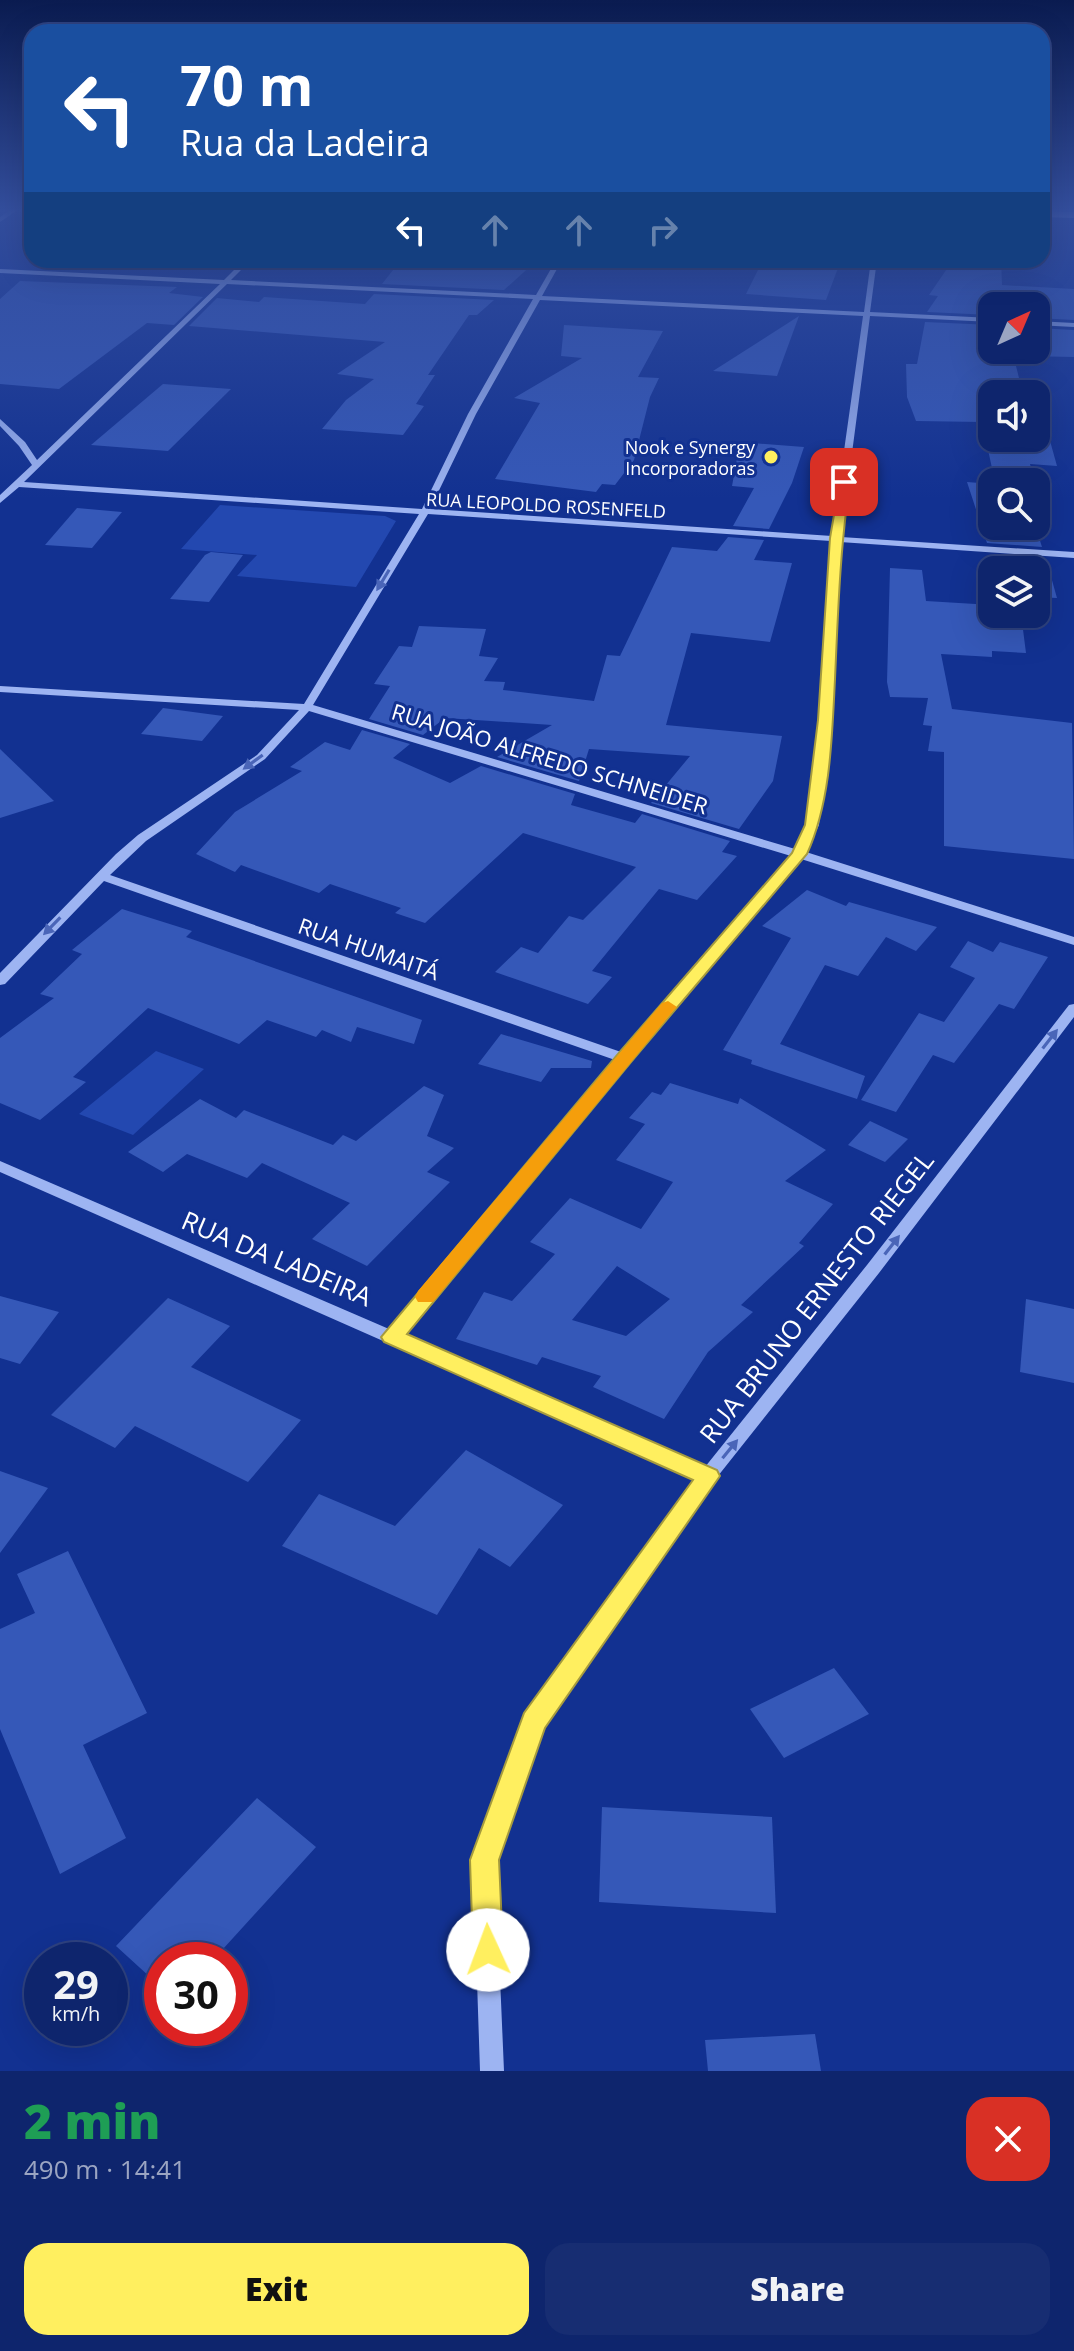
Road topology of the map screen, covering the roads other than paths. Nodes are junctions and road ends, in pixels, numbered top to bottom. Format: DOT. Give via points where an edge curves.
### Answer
graph roads {
  1 [pos="200,306"];
  2 [pos="532,306"];
  3 [pos="695,306"];
  4 [pos="869,306"];
  5 [pos="868,314"];
  6 [pos="978,319"];
  7 [pos="1050,324"];
  8 [pos="1074,325"];
  9 [pos="0,421"];
  10 [pos="36,465"];
  11 [pos="17,484"];
  12 [pos="0,500"];
  13 [pos="424,513"];
  14 [pos="836,538"];
  15 [pos="1074,555"];
  16 [pos="0,689"];
  17 [pos="307,707"];
  18 [pos="799,854"];
  19 [pos="101,876"];
  20 [pos="1074,941"];
  21 [pos="0,981"];
  22 [pos="1074,1008"];
  23 [pos="624,1058"];
  24 [pos="0,1166"];
  25 [pos="392,1337"];
  26 [pos="708,1476"];
  27 [pos="492,2071"];
  1 -- 10 [label="street"];
  2 -- 13 [label="street"];
  3 -- 5 [label="street"];
  4 -- 5 [label="street"];
  5 -- 6 [label="street"];
  5 -- 14 [label="street"];
  7 -- 8 [label="street"];
  9 -- 10 [label="street"];
  10 -- 11 [label="street"];
  11 -- 12 [label="street"];
  11 -- 13 [label="street, RUA LEOPOLDO ROSENFELD"];
  13 -- 14 [label="street, RUA LEOPOLDO ROSENFELD"];
  13 -- 17 [label="street, one-way"];
  14 -- 15 [label="street, RUA LEOPOLDO ROSENFELD"];
  14 -- 18 [label="street" via="813,825"];
  16 -- 17 [label="street, RUA JOÃO ALFREDO SCHNEIDER"];
  17 -- 18 [label="street, RUA JOÃO ALFREDO SCHNEIDER"];
  17 -- 19 [label="street, one-way" via="261,757 142,838"];
  18 -- 20 [label="street, RUA JOÃO ALFREDO SCHNEIDER"];
  18 -- 23 [label="street"];
  19 -- 21 [label="street, one-way"];
  19 -- 23 [label="street, RUA HUMAITÁ"];
  26 -- 22 [label="street, RUA BRUNO ERNESTO RIEGEL, one-way"];
  23 -- 25 [label="street"];
  24 -- 25 [label="street, RUA DA LADEIRA"];
  25 -- 26 [label="street, RUA DA LADEIRA"];
  26 -- 27 [label="street, RUA BRUNO ERNESTO RIEGEL" via="534,1722 524,1749 484,1860"];
}
